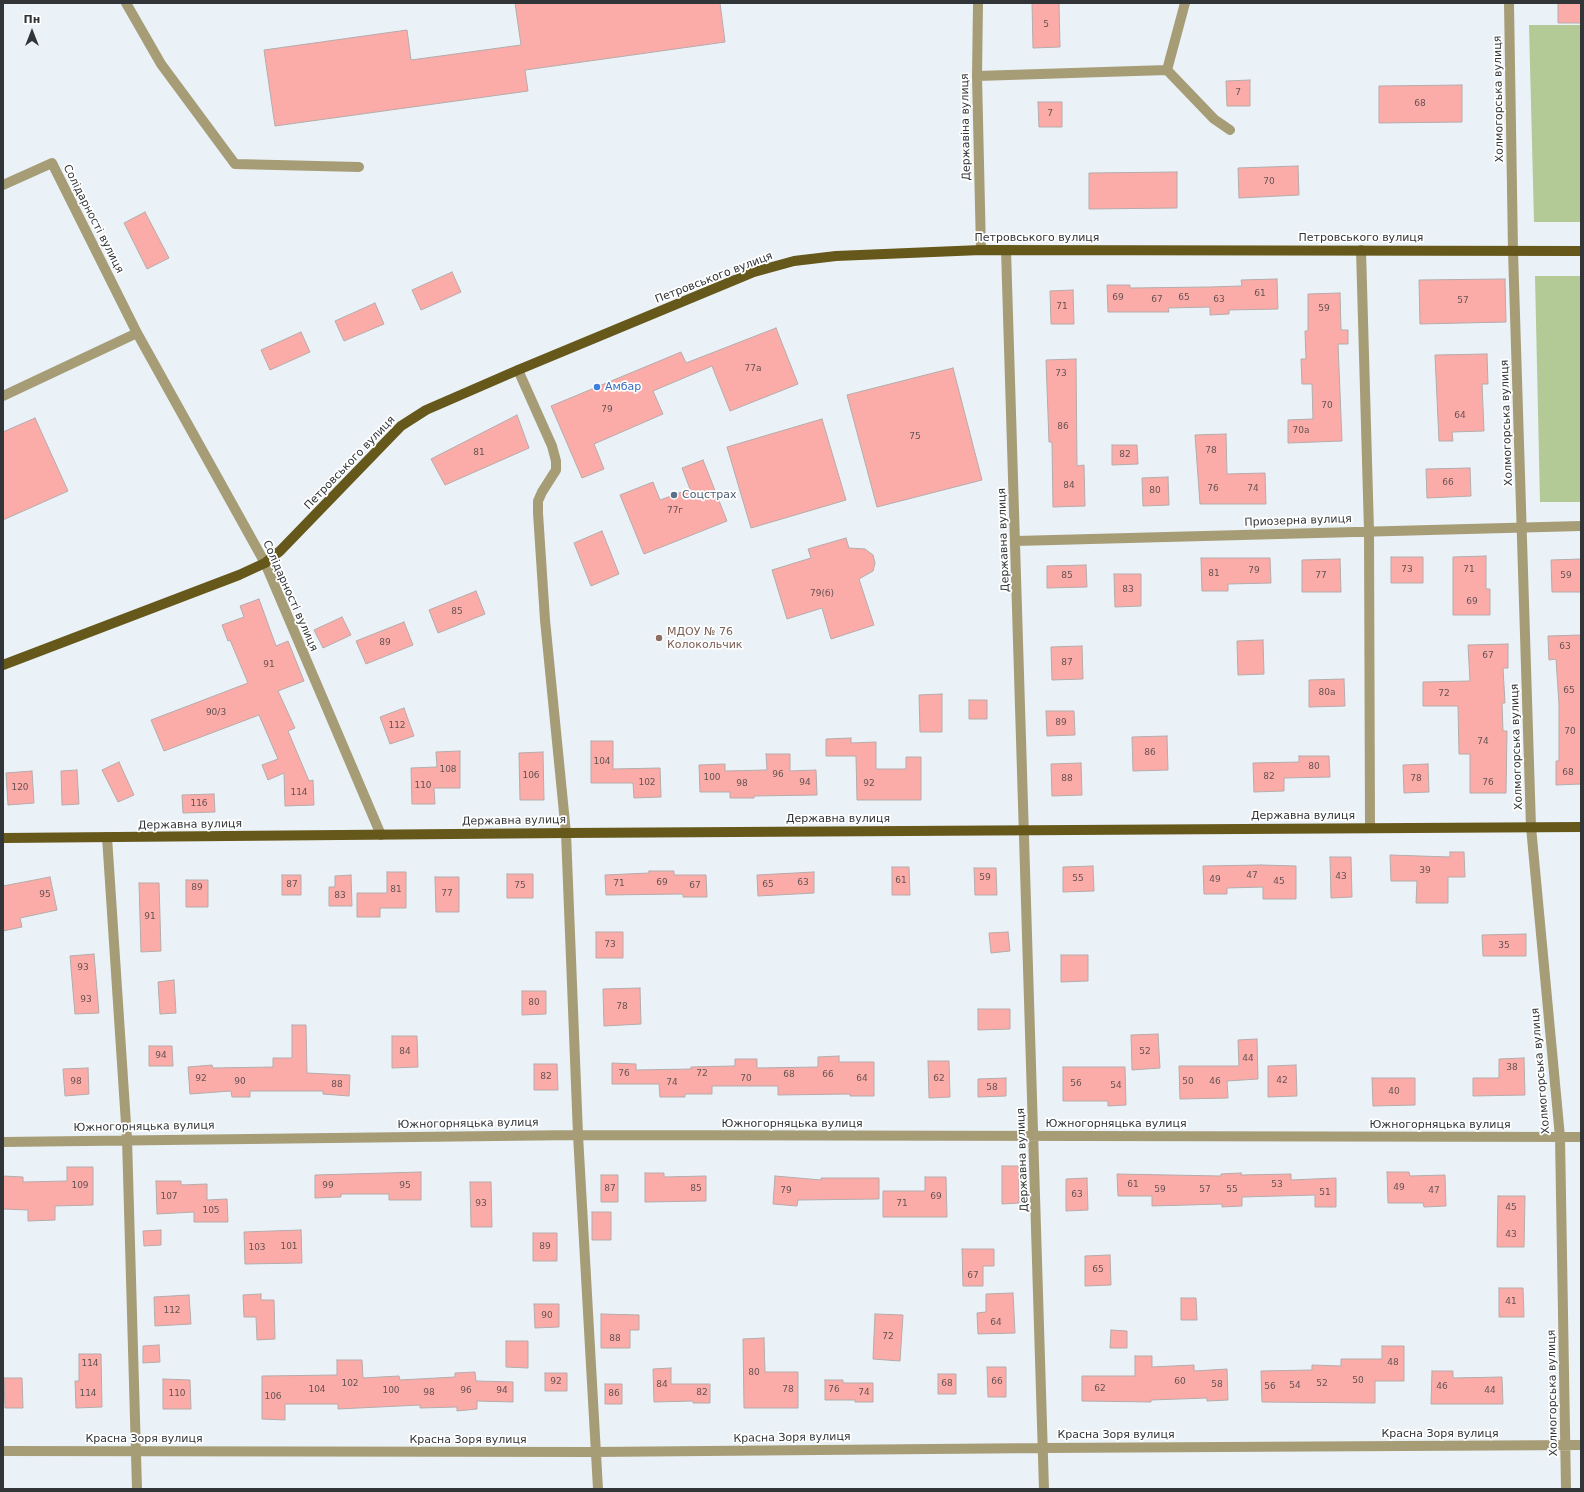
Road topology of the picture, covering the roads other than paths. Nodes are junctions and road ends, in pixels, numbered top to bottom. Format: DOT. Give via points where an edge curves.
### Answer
graph roads {
  1 [pos="126,3"];
  2 [pos="978,3"];
  3 [pos="1185,3"];
  4 [pos="1509,3"];
  5 [pos="1167,70"];
  6 [pos="977,76"];
  7 [pos="1230,130"];
  8 [pos="359,167"];
  9 [pos="3,185"];
  10 [pos="981,250"];
  11 [pos="1006,250"];
  12 [pos="1361,250"];
  13 [pos="1513,251"];
  14 [pos="1581,251"];
  15 [pos="137,333"];
  16 [pos="518,370"];
  17 [pos="3,396"];
  18 [pos="1581,526"];
  19 [pos="1522,527"];
  20 [pos="1369,531"];
  21 [pos="1016,541"];
  22 [pos="265,563"];
  23 [pos="3,665"];
  24 [pos="1531,827"];
  25 [pos="1581,827"];
  26 [pos="1370,828"];
  27 [pos="1025,829"];
  28 [pos="566,833"];
  29 [pos="381,835"];
  30 [pos="107,837"];
  31 [pos="3,838"];
  32 [pos="578,1135"];
  33 [pos="1035,1136"];
  34 [pos="1560,1137"];
  35 [pos="1581,1137"];
  36 [pos="127,1139"];
  37 [pos="3,1142"];
  38 [pos="1566,1446"];
  39 [pos="1581,1446"];
  40 [pos="1044,1448"];
  41 [pos="3,1451"];
  42 [pos="137,1451"];
  43 [pos="594,1452"];
  44 [pos="138,1489"];
  45 [pos="598,1489"];
  46 [pos="1044,1489"];
  47 [pos="1566,1489"];
  1 -- 8 [label="street" via="161,64 235,164"];
  2 -- 6 [label="street, Державіна вулиця"];
  3 -- 5 [label="street"];
  4 -- 13 [label="street, Холмогорська вулиця"];
  5 -- 6 [label="street"];
  5 -- 7 [label="street" via="1214,119"];
  6 -- 10 [label="street, Державіна вулиця"];
  9 -- 15 [label="street, Солідарності вулиця" via="52,163"];
  10 -- 11 [label="main road, Петровського вулиця"];
  10 -- 16 [label="main road, Петровського вулиця" via="836,256 794,261 754,272"];
  11 -- 12 [label="main road, Петровського вулиця"];
  11 -- 21 [label="street, Державна вулиця"];
  12 -- 13 [label="main road, Петровського вулиця"];
  12 -- 20 [label="street"];
  13 -- 14 [label="main road, Петровського вулиця"];
  13 -- 19 [label="street, Холмогорська вулиця"];
  15 -- 17 [label="street"];
  15 -- 22 [label="street, Солідарності вулиця"];
  16 -- 22 [label="main road, Петровського вулиця" via="440,403 401,426 280,551"];
  16 -- 28 [label="street" via="552,446 556,461 556,470 538,501 538,513 545,620"];
  18 -- 19 [label="street, Приозерна вулиця"];
  19 -- 20 [label="street, Приозерна вулиця"];
  19 -- 24 [label="street, Холмогорська вулиця"];
  20 -- 21 [label="street, Приозерна вулиця"];
  20 -- 26 [label="street"];
  21 -- 27 [label="street, Державна вулиця"];
  22 -- 23 [label="main road, Петровського вулиця"];
  22 -- 29 [label="street, Солідарності вулиця"];
  24 -- 25 [label="main road, Державна вулиця"];
  24 -- 26 [label="main road, Державна вулиця"];
  24 -- 34 [label="street, Холмогорська вулиця"];
  26 -- 27 [label="main road, Державна вулиця"];
  27 -- 28 [label="main road, Державна вулиця"];
  27 -- 33 [label="street, Державна вулиця"];
  28 -- 29 [label="main road, Державна вулиця"];
  28 -- 32 [label="street"];
  29 -- 30 [label="main road, Державна вулиця"];
  30 -- 31 [label="main road, Державна вулиця"];
  30 -- 36 [label="street"];
  32 -- 33 [label="street, Южногорняцька вулиця"];
  32 -- 36 [label="street, Южногорняцька вулиця"];
  32 -- 43 [label="street"];
  33 -- 34 [label="street, Южногорняцька вулиця"];
  33 -- 40 [label="street, Державна вулиця"];
  34 -- 35 [label="street, Южногорняцька вулиця"];
  34 -- 38 [label="street, Холмогорська вулиця"];
  36 -- 37 [label="street, Южногорняцька вулиця"];
  36 -- 42 [label="street"];
  38 -- 39 [label="street, Красна Зоря вулиця"];
  38 -- 40 [label="street, Красна Зоря вулиця"];
  38 -- 47 [label="street, Холмогорська вулиця"];
  40 -- 43 [label="street, Красна Зоря вулиця"];
  40 -- 46 [label="street, Державна вулиця"];
  41 -- 42 [label="street, Красна Зоря вулиця"];
  42 -- 43 [label="street, Красна Зоря вулиця"];
  42 -- 44 [label="street"];
  43 -- 45 [label="street"];
}
